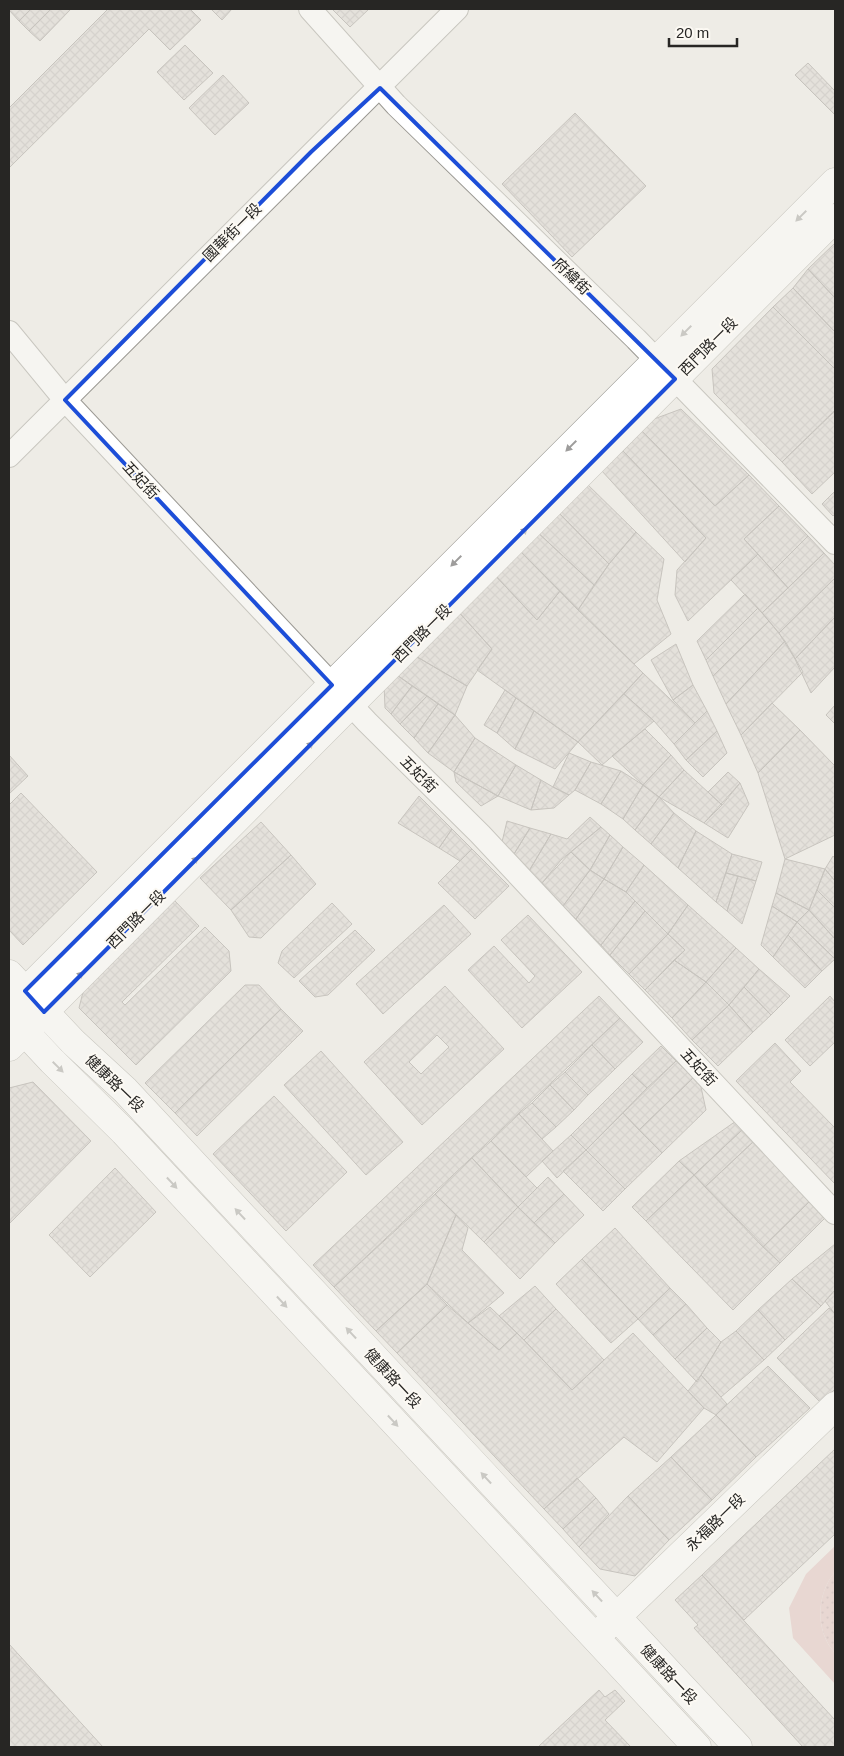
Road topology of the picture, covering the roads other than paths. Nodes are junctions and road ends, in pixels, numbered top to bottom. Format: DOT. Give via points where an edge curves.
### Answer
graph roads {
  1 [pos="310,9"];
  2 [pos="457,9"];
  3 [pos="380,88"];
  4 [pos="835,182"];
  5 [pos="835,218"];
  6 [pos="9,332"];
  7 [pos="666,369"];
  8 [pos="65,400"];
  9 [pos="9,456"];
  10 [pos="835,544"];
  11 [pos="332,685"];
  12 [pos="350,705"];
  13 [pos="14,991"];
  14 [pos="44,1012"];
  15 [pos="14,1031"];
  16 [pos="835,1213"];
  17 [pos="835,1406"];
  18 [pos="617,1617"];
  19 [pos="595,1638"];
  20 [pos="697,1747"];
  21 [pos="738,1747"];
  1 -- 3 [label="street, 府緯街"];
  2 -- 3 [label="street, 國華街一段"];
  3 -- 7 [label="street, 府緯街"];
  3 -- 8 [label="street, 國華街一段" via="311,152"];
  4 -- 7 [label="street, 西門路一段, one-way"];
  5 -- 7 [label="street, 西門路一段"];
  6 -- 8 [label="street, 五妃街"];
  7 -- 10 [label="street, 府緯街"];
  7 -- 11 [label="street, 西門路一段, one-way"];
  12 -- 7 [label="street, 西門路一段, one-way"];
  8 -- 9 [label="street, 國華街一段"];
  8 -- 11 [label="street, 五妃街"];
  11 -- 12 [label="street, 五妃街"];
  11 -- 13 [label="street, 西門路一段"];
  14 -- 12 [label="street, 西門路一段, one-way"];
  12 -- 16 [label="street, 五妃街" via="480,834"];
  13 -- 14 [label="street, 健康路一段"];
  14 -- 15 [label="street, 西門路一段"];
  18 -- 14 [label="street, 健康路一段, one-way" via="125,1090"];
  15 -- 19 [label="street, 健康路一段, one-way" via="124,1132"];
  17 -- 18 [label="street, 永福路一段"];
  18 -- 19 [label="street, 永福路一段"];
  18 -- 21 [label="street, 健康路一段"];
  19 -- 20 [label="street, 健康路一段"];
}
